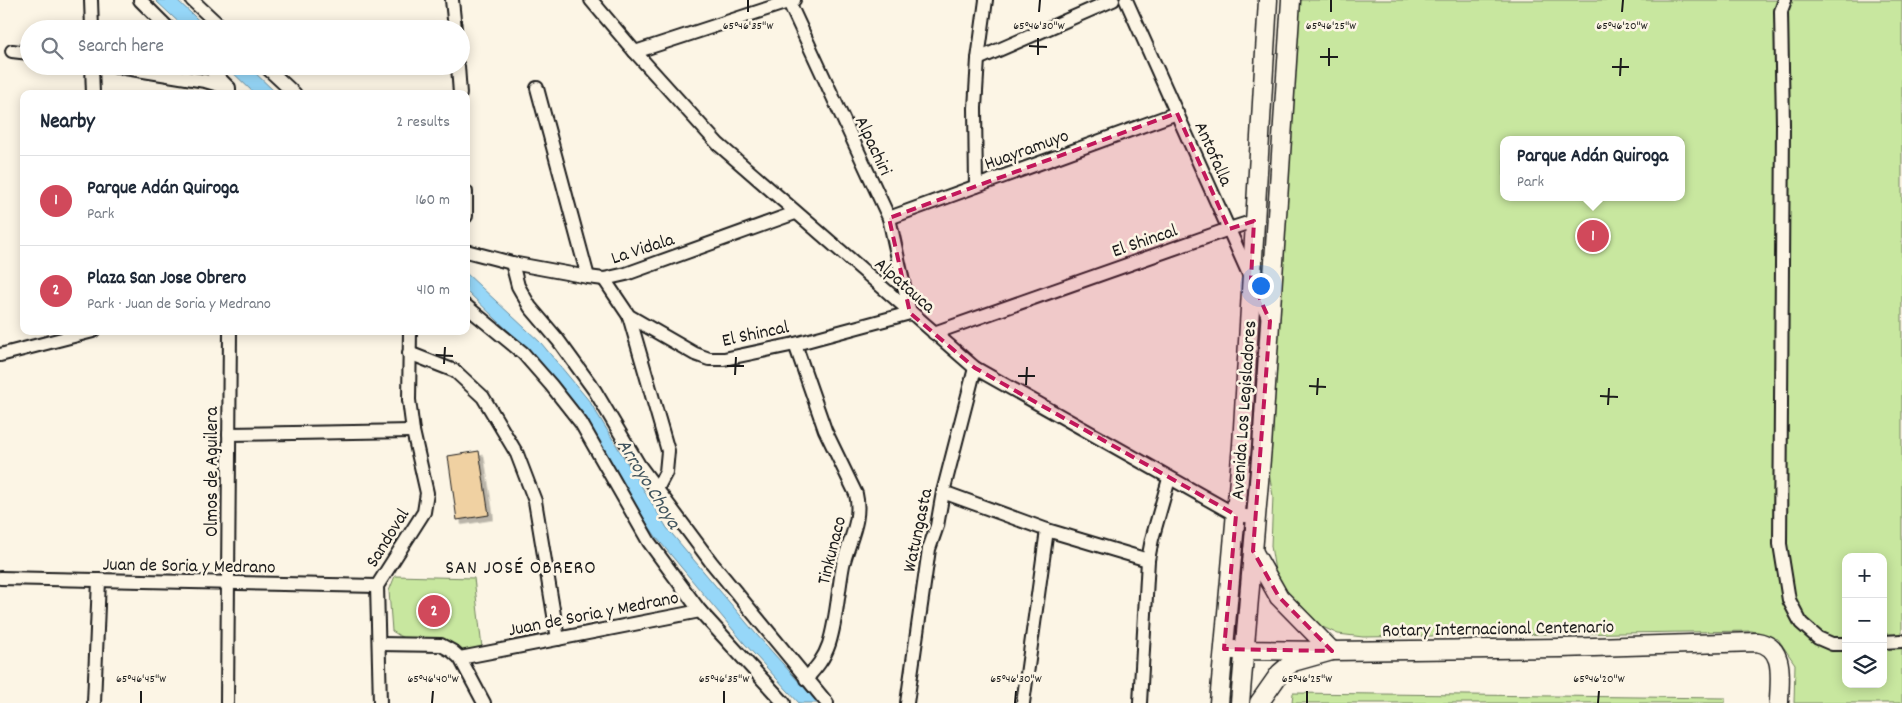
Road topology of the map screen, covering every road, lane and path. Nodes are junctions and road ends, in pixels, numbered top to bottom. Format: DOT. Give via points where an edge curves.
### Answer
graph roads {
  1 [pos="91,0"];
  2 [pos="140,0"];
  3 [pos="192,0"];
  4 [pos="452,0"];
  5 [pos="591,0"];
  6 [pos="986,0"];
  7 [pos="1113,0"];
  8 [pos="1126,0"];
  9 [pos="1268,0"];
  10 [pos="1291,0"];
  11 [pos="790,1"];
  12 [pos="1782,4"];
  13 [pos="92,20"];
  14 [pos="160,20"];
  15 [pos="213,20"];
  16 [pos="454,20"];
  17 [pos="12,51"];
  18 [pos="20,52"];
  19 [pos="634,52"];
  20 [pos="978,59"];
  21 [pos="92,75"];
  22 [pos="168,75"];
  23 [pos="215,75"];
  24 [pos="275,75"];
  25 [pos="459,75"];
  26 [pos="537,88"];
  27 [pos="93,90"];
  28 [pos="226,90"];
  29 [pos="229,90"];
  30 [pos="291,90"];
  31 [pos="460,90"];
  32 [pos="1177,113"];
  33 [pos="976,186"];
  34 [pos="795,213"];
  35 [pos="888,218"];
  36 [pos="1254,222"];
  37 [pos="1229,229"];
  38 [pos="470,252"];
  39 [pos="512,263"];
  40 [pos="588,277"];
  41 [pos="604,279"];
  42 [pos="1251,279"];
  43 [pos="470,309"];
  44 [pos="910,312"];
  45 [pos="629,316"];
  46 [pos="1270,320"];
  47 [pos="934,332"];
  48 [pos="78,335"];
  49 [pos="230,335"];
  50 [pos="410,335"];
  51 [pos="794,344"];
  52 [pos="409,353"];
  53 [pos="0,355"];
  54 [pos="975,368"];
  55 [pos="413,431"];
  56 [pos="229,434"];
  57 [pos="1169,479"];
  58 [pos="657,489"];
  59 [pos="943,492"];
  60 [pos="1236,515"];
  61 [pos="1255,517"];
  62 [pos="1047,530"];
  63 [pos="1253,551"];
  64 [pos="1148,560"];
  65 [pos="0,578"];
  66 [pos="99,580"];
  67 [pos="229,583"];
  68 [pos="378,586"];
  69 [pos="700,610"];
  70 [pos="558,639"];
  71 [pos="1902,641"];
  72 [pos="1887,642"];
  73 [pos="379,644"];
  74 [pos="1842,644"];
  75 [pos="1224,650"];
  76 [pos="1244,650"];
  77 [pos="1332,651"];
  78 [pos="460,658"];
  79 [pos="806,679"];
  80 [pos="94,703"];
  81 [pos="228,703"];
  82 [pos="380,703"];
  83 [pos="484,703"];
  84 [pos="784,703"];
  85 [pos="827,703"];
  86 [pos="908,703"];
  87 [pos="1023,703"];
  88 [pos="1140,703"];
  89 [pos="1220,703"];
  90 [pos="1240,703"];
  91 [pos="1259,703"];
  92 [pos="1779,703"];
  1 -- 13 [label="street"];
  2 -- 14 [label="street"];
  3 -- 15 [label="street"];
  4 -- 16 [label="street"];
  5 -- 19 [label="street, Alpatauca"];
  6 -- 20 [label="street"];
  7 -- 20 [label="street"];
  8 -- 32 [label="street, Antofalla"];
  9 -- 36 [label="main road, Avenida Los Legisladores"];
  10 -- 46 [label="main road, Avenida Los Legisladores"];
  11 -- 19 [label="street"];
  11 -- 35 [label="street, Alpachiri"];
  12 -- 74 [label="street" via="1780,544 1789,600 1801,623 1818,638"];
  17 -- 18 [label="street"];
  19 -- 34 [label="street, Alpatauca" via="718,144"];
  20 -- 33 [label="street"];
  21 -- 27 [label="street"];
  22 -- 28 [label="street" via="204,81"];
  23 -- 29 [label="street"];
  24 -- 30 [label="street"];
  25 -- 31 [label="street"];
  26 -- 40 [label="street"];
  32 -- 33 [label="street, Huayramuyo"];
  32 -- 37 [label="street, Antofalla"];
  33 -- 35 [label="street, Huayramuyo"];
  34 -- 41 [label="street, La Vidala"];
  34 -- 44 [label="street, Alpatauca"];
  35 -- 44 [label="street, Alpachiri"];
  36 -- 37 [label="street, El Shincal"];
  36 -- 42 [label="main road, Avenida Los Legisladores"];
  37 -- 42 [label="street, Antofalla"];
  37 -- 47 [label="street, El Shincal"];
  38 -- 39 [label="street, La Vidala"];
  39 -- 40 [label="street, La Vidala"];
  39 -- 58 [label="street" via="518,286 530,307 558,340"];
  40 -- 41 [label="street, La Vidala"];
  41 -- 45 [label="street, El Shincal"];
  42 -- 46 [label="street, Antofalla"];
  42 -- 60 [label="main road, Avenida Los Legisladores"];
  43 -- 69 [label="street" via="523,353 581,423 649,542"];
  44 -- 47 [label="street, Alpatauca"];
  44 -- 51 [label="street, El Shincal"];
  45 -- 51 [label="street, El Shincal" via="709,359 724,360"];
  45 -- 58 [label="street" via="668,451 666,472"];
  46 -- 61 [label="main road, Avenida Los Legisladores"];
  47 -- 54 [label="street, Alpatauca"];
  48 -- 53 [label="street"];
  49 -- 56 [label="street, Olmos de Aguilera"];
  50 -- 52 [label="street, Sandoval"];
  51 -- 79 [label="street, Tinkunaco" via="825,430 859,506 829,644 820,663"];
  52 -- 55 [label="street, Sandoval"];
  52 -- 70 [label="street" via="455,371 483,397 517,454 535,501"];
  54 -- 57 [label="street, Alpatauca"];
  54 -- 59 [label="street, Watungasta"];
  55 -- 56 [label="street"];
  55 -- 68 [label="street, Sandoval" via="427,493 424,512"];
  56 -- 67 [label="street, Olmos de Aguilera"];
  57 -- 60 [label="street, Alpatauca"];
  57 -- 64 [label="street"];
  58 -- 79 [label="street" via="710,562"];
  59 -- 62 [label="street"];
  59 -- 86 [label="street, Watungasta" via="929,549"];
  60 -- 61 [label="street, Alpatauca"];
  60 -- 75 [label="main road, Avenida Los Legisladores"];
  61 -- 63 [label="main road, Avenida Los Legisladores"];
  62 -- 64 [label="street"];
  62 -- 87 [label="street"];
  63 -- 76 [label="main road, Avenida Los Legisladores"];
  63 -- 77 [label="main road" via="1279,598"];
  64 -- 88 [label="street"];
  65 -- 66 [label="street, Juan de Soria y Medrano"];
  66 -- 67 [label="street, Juan de Soria y Medrano"];
  66 -- 80 [label="street"];
  67 -- 68 [label="street, Juan de Soria y Medrano"];
  67 -- 81 [label="street, Olmos de Aguilera"];
  68 -- 73 [label="street, Sandoval"];
  69 -- 70 [label="street, Juan de Soria y Medrano"];
  69 -- 84 [label="street"];
  70 -- 78 [label="street, Juan de Soria y Medrano"];
  71 -- 72 [label="street"];
  73 -- 78 [label="street" via="441,645"];
  73 -- 82 [label="street, Sandoval"];
  75 -- 76 [label="main road, Rotary Internacional Centenario"];
  75 -- 89 [label="main road, Avenida Los Legisladores"];
  76 -- 77 [label="main road, Rotary Internacional Centenario"];
  76 -- 90 [label="main road, Avenida Los Legisladores"];
  77 -- 91 [label="main road" via="1293,662 1280,673"];
  77 -- 92 [label="main road, Rotary Internacional Centenario" via="1757,642 1771,648 1780,661"];
  78 -- 83 [label="street"];
  79 -- 85 [label="street"];
}
